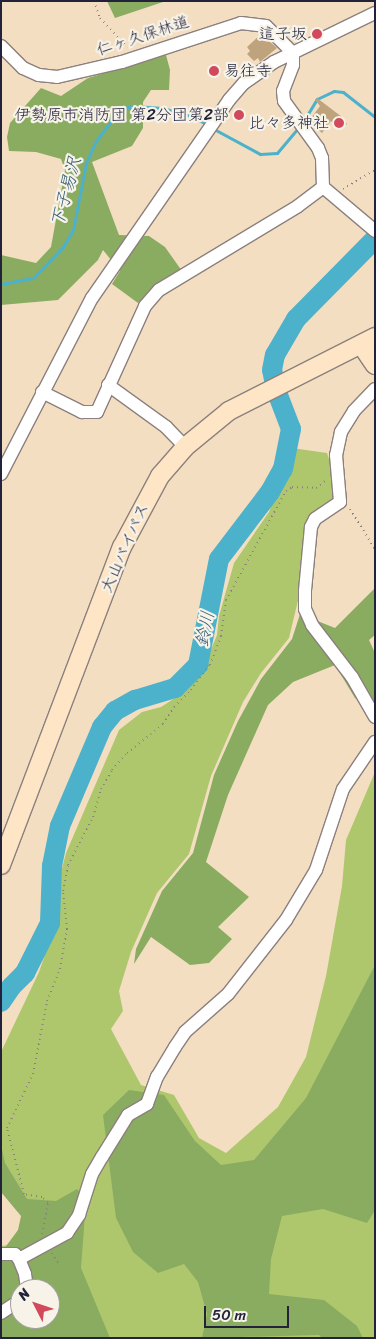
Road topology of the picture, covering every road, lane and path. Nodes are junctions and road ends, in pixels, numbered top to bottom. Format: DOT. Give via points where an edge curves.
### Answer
graph roads {
  1 [pos="94,1"];
  2 [pos="375,12"];
  3 [pos="1,46"];
  4 [pos="294,53"];
  5 [pos="134,58"];
  6 [pos="375,170"];
  7 [pos="328,191"];
  8 [pos="371,227"];
  9 [pos="368,341"];
  10 [pos="375,365"];
  11 [pos="108,385"];
  12 [pos="375,389"];
  13 [pos="42,392"];
  14 [pos="185,447"];
  15 [pos="1,474"];
  16 [pos="306,488"];
  17 [pos="375,576"];
  18 [pos="375,589"];
  19 [pos="375,717"];
  20 [pos="375,742"];
  21 [pos="1,864"];
  22 [pos="47,1245"];
  23 [pos="1,1254"];
  24 [pos="19,1259"];
  25 [pos="60,1266"];
  26 [pos="26,1279"];
  1 -- 5 [label="path" via="100,18"];
  2 -- 4 [label="street"];
  3 -- 5 [label="street, 仁ヶ久保林道" via="23,68 38,75 57,77"];
  4 -- 5 [label="street, 仁ヶ久保林道" via="266,26 241,23"];
  4 -- 7 [label="street" via="283,91 284,101 322,158"];
  4 -- 13 [label="street" via="244,83 216,117 92,298"];
  6 -- 7 [label="path"];
  7 -- 8 [label="street"];
  7 -- 11 [label="street" via="159,290 145,306"];
  9 -- 10 [label="main road"];
  9 -- 14 [label="main road, 大山バイパス" via="229,411"];
  11 -- 13 [label="street" via="97,412 82,412"];
  11 -- 14 [label="street" via="166,427"];
  12 -- 19 [label="street" via="354,411 341,432 336,455 340,502 315,519 311,527 305,591 305,609 312,625 352,677"];
  13 -- 15 [label="street"];
  14 -- 21 [label="main road, 大山バイパス" via="160,476 126,538"];
  16 -- 22 [label="path" via="292,487 286,491 226,600 221,636 210,665 163,724 127,753 108,776 93,817 68,865 63,885 67,929 61,964 48,1001 33,1074 7,1128 24,1194 42,1197 48,1202 42,1235"];
  17 -- 18 [label="path"];
  20 -- 22 [label="street" via="342,789 316,870 292,912 228,994 185,1032 157,1078 147,1104 128,1115 92,1174 79,1216 67,1233"];
  22 -- 24 [label="street"];
  22 -- 25 [label="path"];
  23 -- 24 [label="street" via="15,1254"];
  24 -- 26 [label="street"];
}
